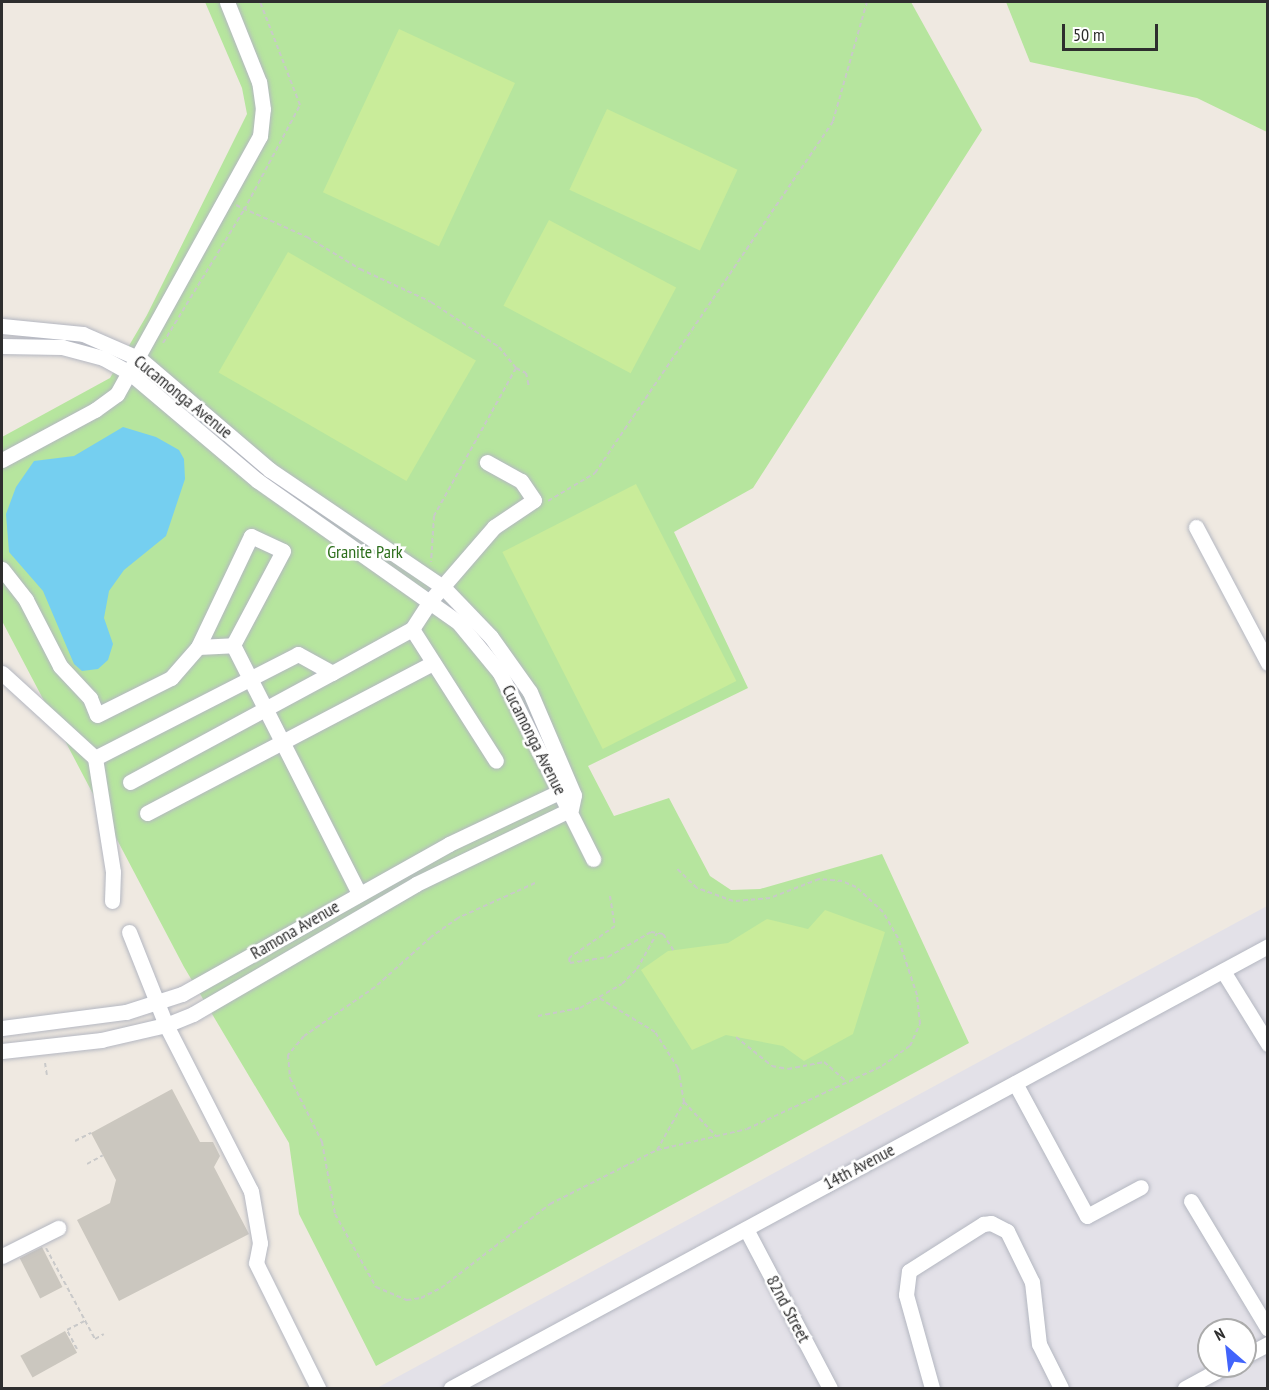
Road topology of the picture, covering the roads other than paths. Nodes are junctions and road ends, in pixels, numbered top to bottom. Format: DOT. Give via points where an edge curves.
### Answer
graph roads {
  1 [pos="227,2"];
  2 [pos="2,327"];
  3 [pos="2,346"];
  4 [pos="140,359"];
  5 [pos="130,373"];
  6 [pos="2,460"];
  7 [pos="487,462"];
  8 [pos="1196,527"];
  9 [pos="2,569"];
  10 [pos="443,587"];
  11 [pos="430,601"];
  12 [pos="412,629"];
  13 [pos="233,645"];
  14 [pos="198,647"];
  15 [pos="433,663"];
  16 [pos="1268,663"];
  17 [pos="2,673"];
  18 [pos="332,673"];
  19 [pos="250,678"];
  20 [pos="267,711"];
  21 [pos="283,743"];
  22 [pos="95,758"];
  23 [pos="496,761"];
  24 [pos="130,782"];
  25 [pos="557,793"];
  26 [pos="573,802"];
  27 [pos="147,813"];
  28 [pos="593,859"];
  29 [pos="359,893"];
  30 [pos="112,901"];
  31 [pos="129,932"];
  32 [pos="1268,946"];
  33 [pos="1222,971"];
  34 [pos="157,1002"];
  35 [pos="166,1026"];
  36 [pos="2,1028"];
  37 [pos="1265,1035"];
  38 [pos="2,1051"];
  39 [pos="1015,1083"];
  40 [pos="1141,1187"];
  41 [pos="1191,1201"];
  42 [pos="58,1228"];
  43 [pos="746,1229"];
  44 [pos="2,1256"];
  45 [pos="1268,1329"];
  46 [pos="1207,1378"];
  47 [pos="1194,1386"];
  48 [pos="318,1389"];
  49 [pos="451,1389"];
  50 [pos="830,1389"];
  51 [pos="932,1389"];
  52 [pos="1061,1389"];
  1 -- 4 [label="street" via="259,82 263,109 260,136 153,327"];
  2 -- 4 [label="street, Cucamonga Avenue" via="83,334"];
  3 -- 5 [label="street, Cucamonga Avenue" via="62,347 103,358"];
  4 -- 5 [label="street"];
  4 -- 10 [label="street, Cucamonga Avenue" via="270,470"];
  5 -- 6 [label="street" via="117,394 95,410"];
  5 -- 11 [label="street, Cucamonga Avenue" via="258,481"];
  7 -- 10 [label="street" via="521,481 534,500 494,526"];
  8 -- 16 [label="street"];
  9 -- 14 [label="street" via="26,600 60,666 90,698 97,715 171,678"];
  10 -- 11 [label="street"];
  10 -- 26 [label="street, Cucamonga Avenue" via="491,637 530,692"];
  11 -- 12 [label="street"];
  11 -- 25 [label="street, Cucamonga Avenue" via="458,622 500,673"];
  12 -- 15 [label="street"];
  12 -- 18 [label="street"];
  13 -- 14 [label="street"];
  13 -- 14 [label="street" via="283,551 251,536"];
  13 -- 19 [label="street"];
  15 -- 21 [label="street"];
  15 -- 23 [label="street"];
  17 -- 22 [label="street"];
  18 -- 19 [label="street" via="298,654"];
  18 -- 20 [label="street"];
  19 -- 20 [label="street"];
  19 -- 22 [label="street"];
  20 -- 21 [label="street"];
  20 -- 24 [label="street"];
  21 -- 27 [label="street"];
  21 -- 29 [label="street"];
  22 -- 30 [label="street" via="112,872"];
  25 -- 26 [label="street, Cucamonga Avenue"];
  25 -- 29 [label="street, Ramona Avenue" via="449,844"];
  26 -- 28 [label="street"];
  26 -- 35 [label="street, Ramona Avenue" via="416,884 221,1001"];
  29 -- 34 [label="street, Ramona Avenue" via="210,981"];
  31 -- 34 [label="street"];
  32 -- 33 [label="street, 14th Avenue"];
  33 -- 37 [label="street"];
  33 -- 39 [label="street, 14th Avenue"];
  34 -- 35 [label="street"];
  34 -- 36 [label="street, Ramona Avenue" via="97,1017"];
  35 -- 38 [label="street, Ramona Avenue" via="101,1040"];
  35 -- 48 [label="street" via="251,1191 260,1243 256,1263"];
  39 -- 40 [label="street" via="1087,1216"];
  39 -- 43 [label="street, 14th Avenue"];
  41 -- 45 [label="street"];
  42 -- 44 [label="street"];
  43 -- 49 [label="street, 14th Avenue"];
  43 -- 50 [label="street, 82nd Street"];
  46 -- 47 [label="street"];
  51 -- 52 [label="street" via="906,1295 909,1271 973,1230 991,1223 1007,1231 1032,1282 1039,1344"];
}
